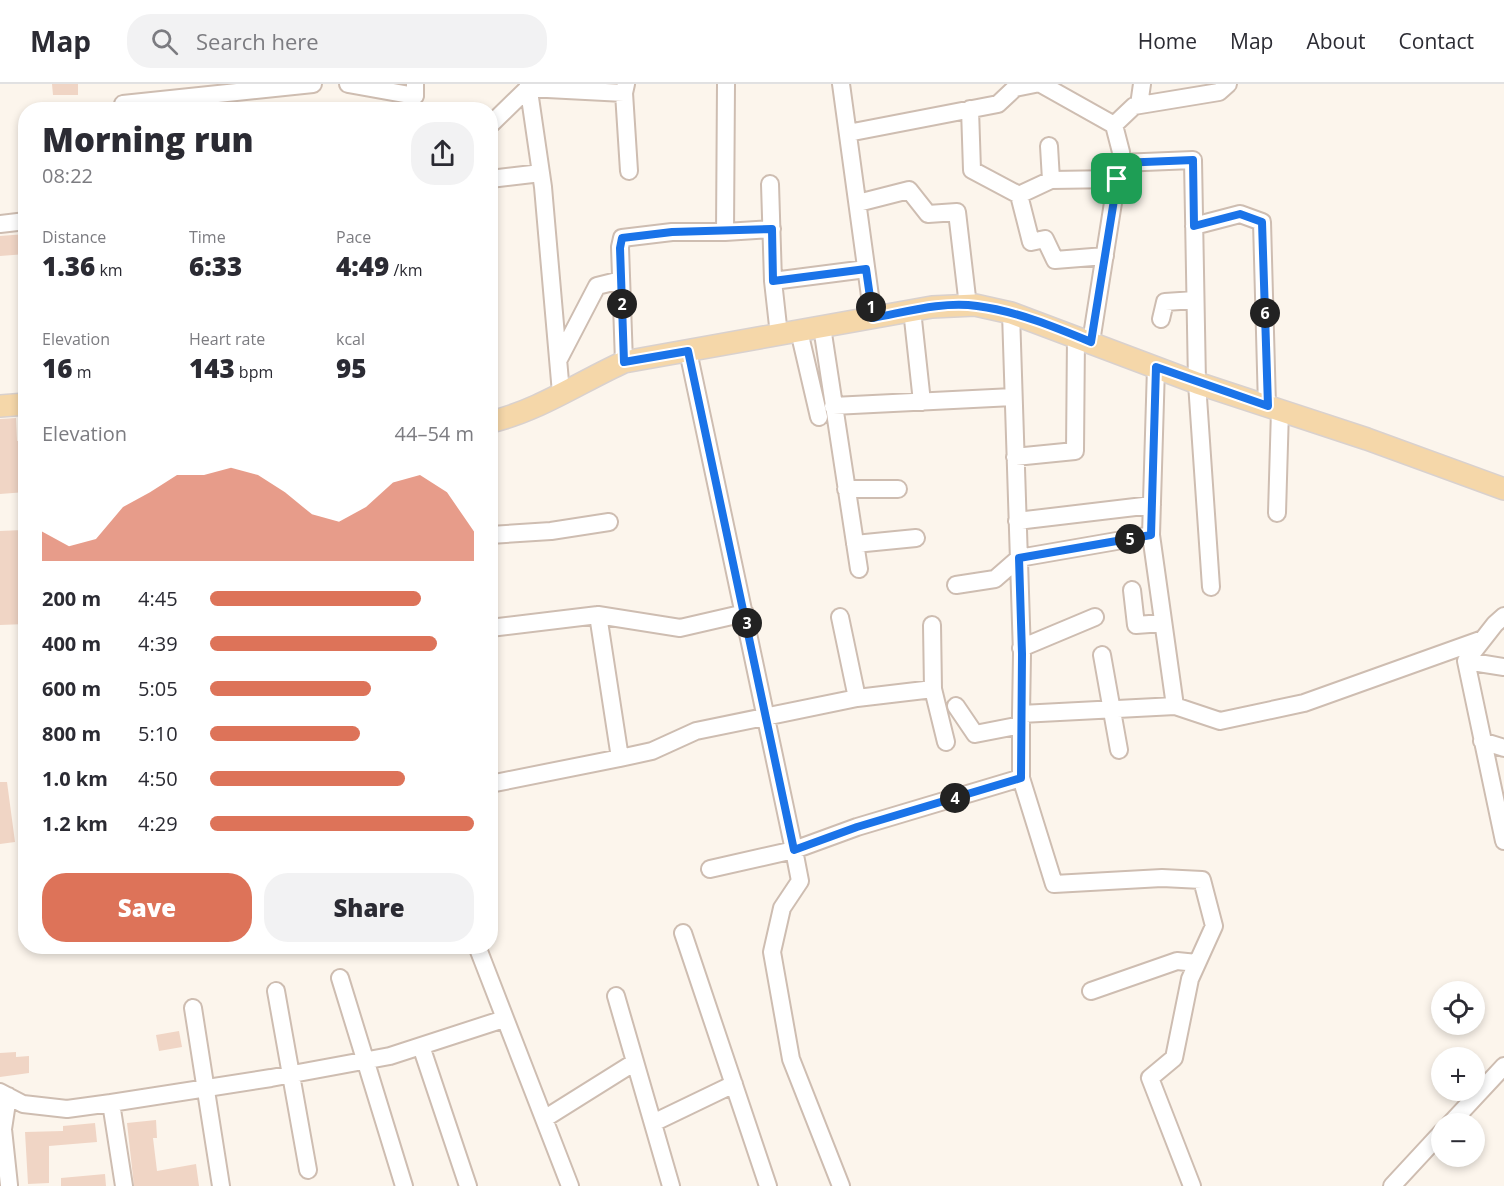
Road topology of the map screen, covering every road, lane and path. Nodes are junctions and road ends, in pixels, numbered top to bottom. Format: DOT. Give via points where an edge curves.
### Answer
graph roads {
  1 [pos="313,84"];
  2 [pos="348,84"];
  3 [pos="415,84"];
  4 [pos="726,84"];
  5 [pos="841,84"];
  6 [pos="1035,84"];
  7 [pos="1041,84"];
  8 [pos="1142,84"];
  9 [pos="1228,84"];
  10 [pos="528,86"];
  11 [pos="625,89"];
  12 [pos="1004,90"];
  13 [pos="142,102"];
  14 [pos="1139,105"];
  15 [pos="970,110"];
  16 [pos="498,116"];
  17 [pos="1114,125"];
  18 [pos="848,133"];
  19 [pos="1049,146"];
  20 [pos="629,171"];
  21 [pos="1118,171"];
  22 [pos="541,173"];
  23 [pos="498,178"];
  24 [pos="1051,180"];
  25 [pos="770,184"];
  26 [pos="1019,195"];
  27 [pos="858,203"];
  28 [pos="18,222"];
  29 [pos="0,224"];
  30 [pos="1194,226"];
  31 [pos="772,229"];
  32 [pos="725,232"];
  33 [pos="1105,256"];
  34 [pos="866,269"];
  35 [pos="621,280"];
  36 [pos="773,281"];
  37 [pos="1196,300"];
  38 [pos="968,306"];
  39 [pos="912,310"];
  40 [pos="1011,313"];
  41 [pos="873,318"];
  42 [pos="1161,319"];
  43 [pos="822,327"];
  44 [pos="789,333"];
  45 [pos="1084,339"];
  46 [pos="688,351"];
  47 [pos="558,360"];
  48 [pos="624,362"];
  49 [pos="1156,367"];
  50 [pos="1197,383"];
  51 [pos="561,393"];
  52 [pos="1013,397"];
  53 [pos="922,402"];
  54 [pos="18,405"];
  55 [pos="0,406"];
  56 [pos="833,406"];
  57 [pos="1274,408"];
  58 [pos="819,417"];
  59 [pos="498,420"];
  60 [pos="1015,457"];
  61 [pos="846,489"];
  62 [pos="898,489"];
  63 [pos="1504,489"];
  64 [pos="1152,505"];
  65 [pos="1277,513"];
  66 [pos="1017,521"];
  67 [pos="609,522"];
  68 [pos="498,534"];
  69 [pos="1151,535"];
  70 [pos="915,538"];
  71 [pos="855,544"];
  72 [pos="1019,558"];
  73 [pos="859,569"];
  74 [pos="956,585"];
  75 [pos="1211,587"];
  76 [pos="1132,590"];
  77 [pos="745,613"];
  78 [pos="598,615"];
  79 [pos="1504,616"];
  80 [pos="840,617"];
  81 [pos="1095,617"];
  82 [pos="1163,623"];
  83 [pos="932,625"];
  84 [pos="498,627"];
  85 [pos="1483,639"];
  86 [pos="1022,648"];
  87 [pos="1102,655"];
  88 [pos="1466,661"];
  89 [pos="1504,667"];
  90 [pos="933,688"];
  91 [pos="857,698"];
  92 [pos="956,706"];
  93 [pos="1175,706"];
  94 [pos="1112,709"];
  95 [pos="766,717"];
  96 [pos="1021,719"];
  97 [pos="1482,741"];
  98 [pos="946,742"];
  99 [pos="1504,748"];
  100 [pos="1119,750"];
  101 [pos="620,758"];
  102 [pos="1021,778"];
  103 [pos="498,782"];
  104 [pos="1504,841"];
  105 [pos="794,850"];
  106 [pos="710,869"];
  107 [pos="683,933"];
  108 [pos="480,954"];
  109 [pos="1197,963"];
  110 [pos="340,978"];
  111 [pos="276,991"];
  112 [pos="1091,991"];
  113 [pos="616,996"];
  114 [pos="193,1008"];
  115 [pos="504,1019"];
  116 [pos="422,1046"];
  117 [pos="365,1060"];
  118 [pos="635,1062"];
  119 [pos="1504,1066"];
  120 [pos="291,1074"];
  121 [pos="734,1084"];
  122 [pos="205,1088"];
  123 [pos="4,1094"];
  124 [pos="111,1103"];
  125 [pos="1460,1113"];
  126 [pos="543,1119"];
  127 [pos="653,1123"];
  128 [pos="1431,1144"];
  129 [pos="308,1170"];
  130 [pos="9,1185"];
  131 [pos="124,1186"];
  132 [pos="221,1186"];
  133 [pos="404,1186"];
  134 [pos="468,1186"];
  135 [pos="570,1186"];
  136 [pos="671,1186"];
  137 [pos="768,1186"];
  138 [pos="841,1186"];
  139 [pos="1192,1186"];
  140 [pos="1392,1186"];
  1 -- 13 [label="street"];
  2 -- 3 [label="street" via="415,96"];
  4 -- 32 [label="street"];
  5 -- 18 [label="street"];
  6 -- 12 [label="street"];
  7 -- 17 [label="street"];
  8 -- 14 [label="street"];
  9 -- 14 [label="street" via="1219,92"];
  10 -- 11 [label="street"];
  10 -- 16 [label="street"];
  10 -- 22 [label="street"];
  11 -- 20 [label="street"];
  12 -- 15 [label="street" via="998,104"];
  14 -- 17 [label="street"];
  15 -- 18 [label="street"];
  15 -- 26 [label="street" via="972,170"];
  17 -- 21 [label="street" via="1122,152"];
  18 -- 27 [label="street"];
  19 -- 24 [label="street"];
  21 -- 24 [label="street"];
  21 -- 30 [label="street" via="1193,160"];
  21 -- 33 [label="street"];
  22 -- 23 [label="street"];
  22 -- 47 [label="street"];
  24 -- 26 [label="street"];
  25 -- 31 [label="street"];
  26 -- 33 [label="street" via="1031,242 1045,239 1055,260"];
  27 -- 34 [label="street"];
  27 -- 38 [label="street" via="909,190 928,214 957,212"];
  28 -- 29 [label="street"];
  30 -- 37 [label="street"];
  30 -- 57 [label="street" via="1240,214 1262,222"];
  31 -- 32 [label="street"];
  31 -- 36 [label="street"];
  32 -- 35 [label="street" via="672,232 622,238"];
  33 -- 45 [label="street"];
  34 -- 36 [label="street"];
  34 -- 41 [label="street"];
  35 -- 47 [label="street" via="597,286"];
  35 -- 48 [label="street"];
  36 -- 44 [label="street"];
  37 -- 42 [label="street" via="1165,302"];
  37 -- 50 [label="street"];
  38 -- 39 [label="main road"];
  38 -- 40 [label="main road"];
  39 -- 41 [label="main road"];
  39 -- 53 [label="street"];
  40 -- 45 [label="main road"];
  40 -- 52 [label="street"];
  41 -- 43 [label="main road"];
  43 -- 44 [label="main road"];
  43 -- 56 [label="street"];
  44 -- 46 [label="main road"];
  44 -- 58 [label="street"];
  45 -- 49 [label="main road"];
  45 -- 60 [label="street" via="1075,452"];
  46 -- 48 [label="main road"];
  46 -- 77 [label="street"];
  47 -- 51 [label="street"];
  48 -- 51 [label="main road"];
  49 -- 50 [label="main road"];
  49 -- 64 [label="street"];
  50 -- 57 [label="main road"];
  50 -- 75 [label="street"];
  51 -- 59 [label="main road"];
  52 -- 53 [label="street"];
  52 -- 60 [label="street"];
  53 -- 56 [label="street"];
  54 -- 55 [label="main road"];
  56 -- 61 [label="street"];
  57 -- 63 [label="main road"];
  57 -- 65 [label="street"];
  60 -- 66 [label="street"];
  61 -- 62 [label="street"];
  61 -- 71 [label="street"];
  64 -- 66 [label="street"];
  64 -- 69 [label="street"];
  66 -- 72 [label="street"];
  67 -- 68 [label="street"];
  69 -- 72 [label="street"];
  69 -- 82 [label="street"];
  70 -- 71 [label="street"];
  71 -- 73 [label="street"];
  72 -- 74 [label="street" via="995,579"];
  72 -- 86 [label="street"];
  76 -- 82 [label="street" via="1136,625"];
  77 -- 78 [label="street" via="680,628"];
  77 -- 95 [label="street"];
  78 -- 84 [label="street"];
  78 -- 101 [label="street"];
  79 -- 85 [label="street"];
  80 -- 91 [label="street"];
  81 -- 86 [label="street"];
  82 -- 93 [label="street"];
  83 -- 90 [label="street"];
  85 -- 88 [label="street"];
  85 -- 93 [label="street" via="1304,703 1220,721"];
  86 -- 96 [label="street"];
  87 -- 94 [label="street"];
  88 -- 89 [label="street"];
  88 -- 97 [label="street"];
  90 -- 91 [label="street"];
  90 -- 98 [label="street"];
  91 -- 95 [label="street"];
  92 -- 96 [label="street" via="975,734"];
  93 -- 94 [label="street"];
  94 -- 96 [label="street"];
  94 -- 100 [label="street"];
  95 -- 101 [label="street" via="696,731 652,751"];
  95 -- 105 [label="street"];
  96 -- 102 [label="street"];
  97 -- 99 [label="street"];
  97 -- 104 [label="street"];
  101 -- 103 [label="street"];
  102 -- 105 [label="street"];
  102 -- 109 [label="street" via="1054,884 1162,878 1202,880 1214,926"];
  105 -- 106 [label="street"];
  105 -- 138 [label="street" via="800,882 782,908 772,952 791,1059"];
  107 -- 121 [label="street"];
  108 -- 115 [label="street"];
  109 -- 112 [label="street" via="1177,961"];
  109 -- 139 [label="street" via="1190,979 1174,1058 1150,1078"];
  110 -- 117 [label="street"];
  111 -- 120 [label="street"];
  113 -- 118 [label="street"];
  114 -- 122 [label="street"];
  115 -- 116 [label="street"];
  115 -- 126 [label="street"];
  116 -- 117 [label="street"];
  116 -- 134 [label="street"];
  117 -- 120 [label="street"];
  117 -- 133 [label="street"];
  118 -- 126 [label="street"];
  118 -- 127 [label="street"];
  119 -- 125 [label="street"];
  120 -- 122 [label="street"];
  120 -- 129 [label="street"];
  121 -- 127 [label="street"];
  121 -- 137 [label="street"];
  122 -- 124 [label="street"];
  122 -- 132 [label="street"];
  123 -- 124 [label="street" via="23,1104 67,1109"];
  123 -- 130 [label="street"];
  124 -- 131 [label="street"];
  126 -- 135 [label="street"];
  127 -- 136 [label="street"];
  128 -- 140 [label="street"];
}
